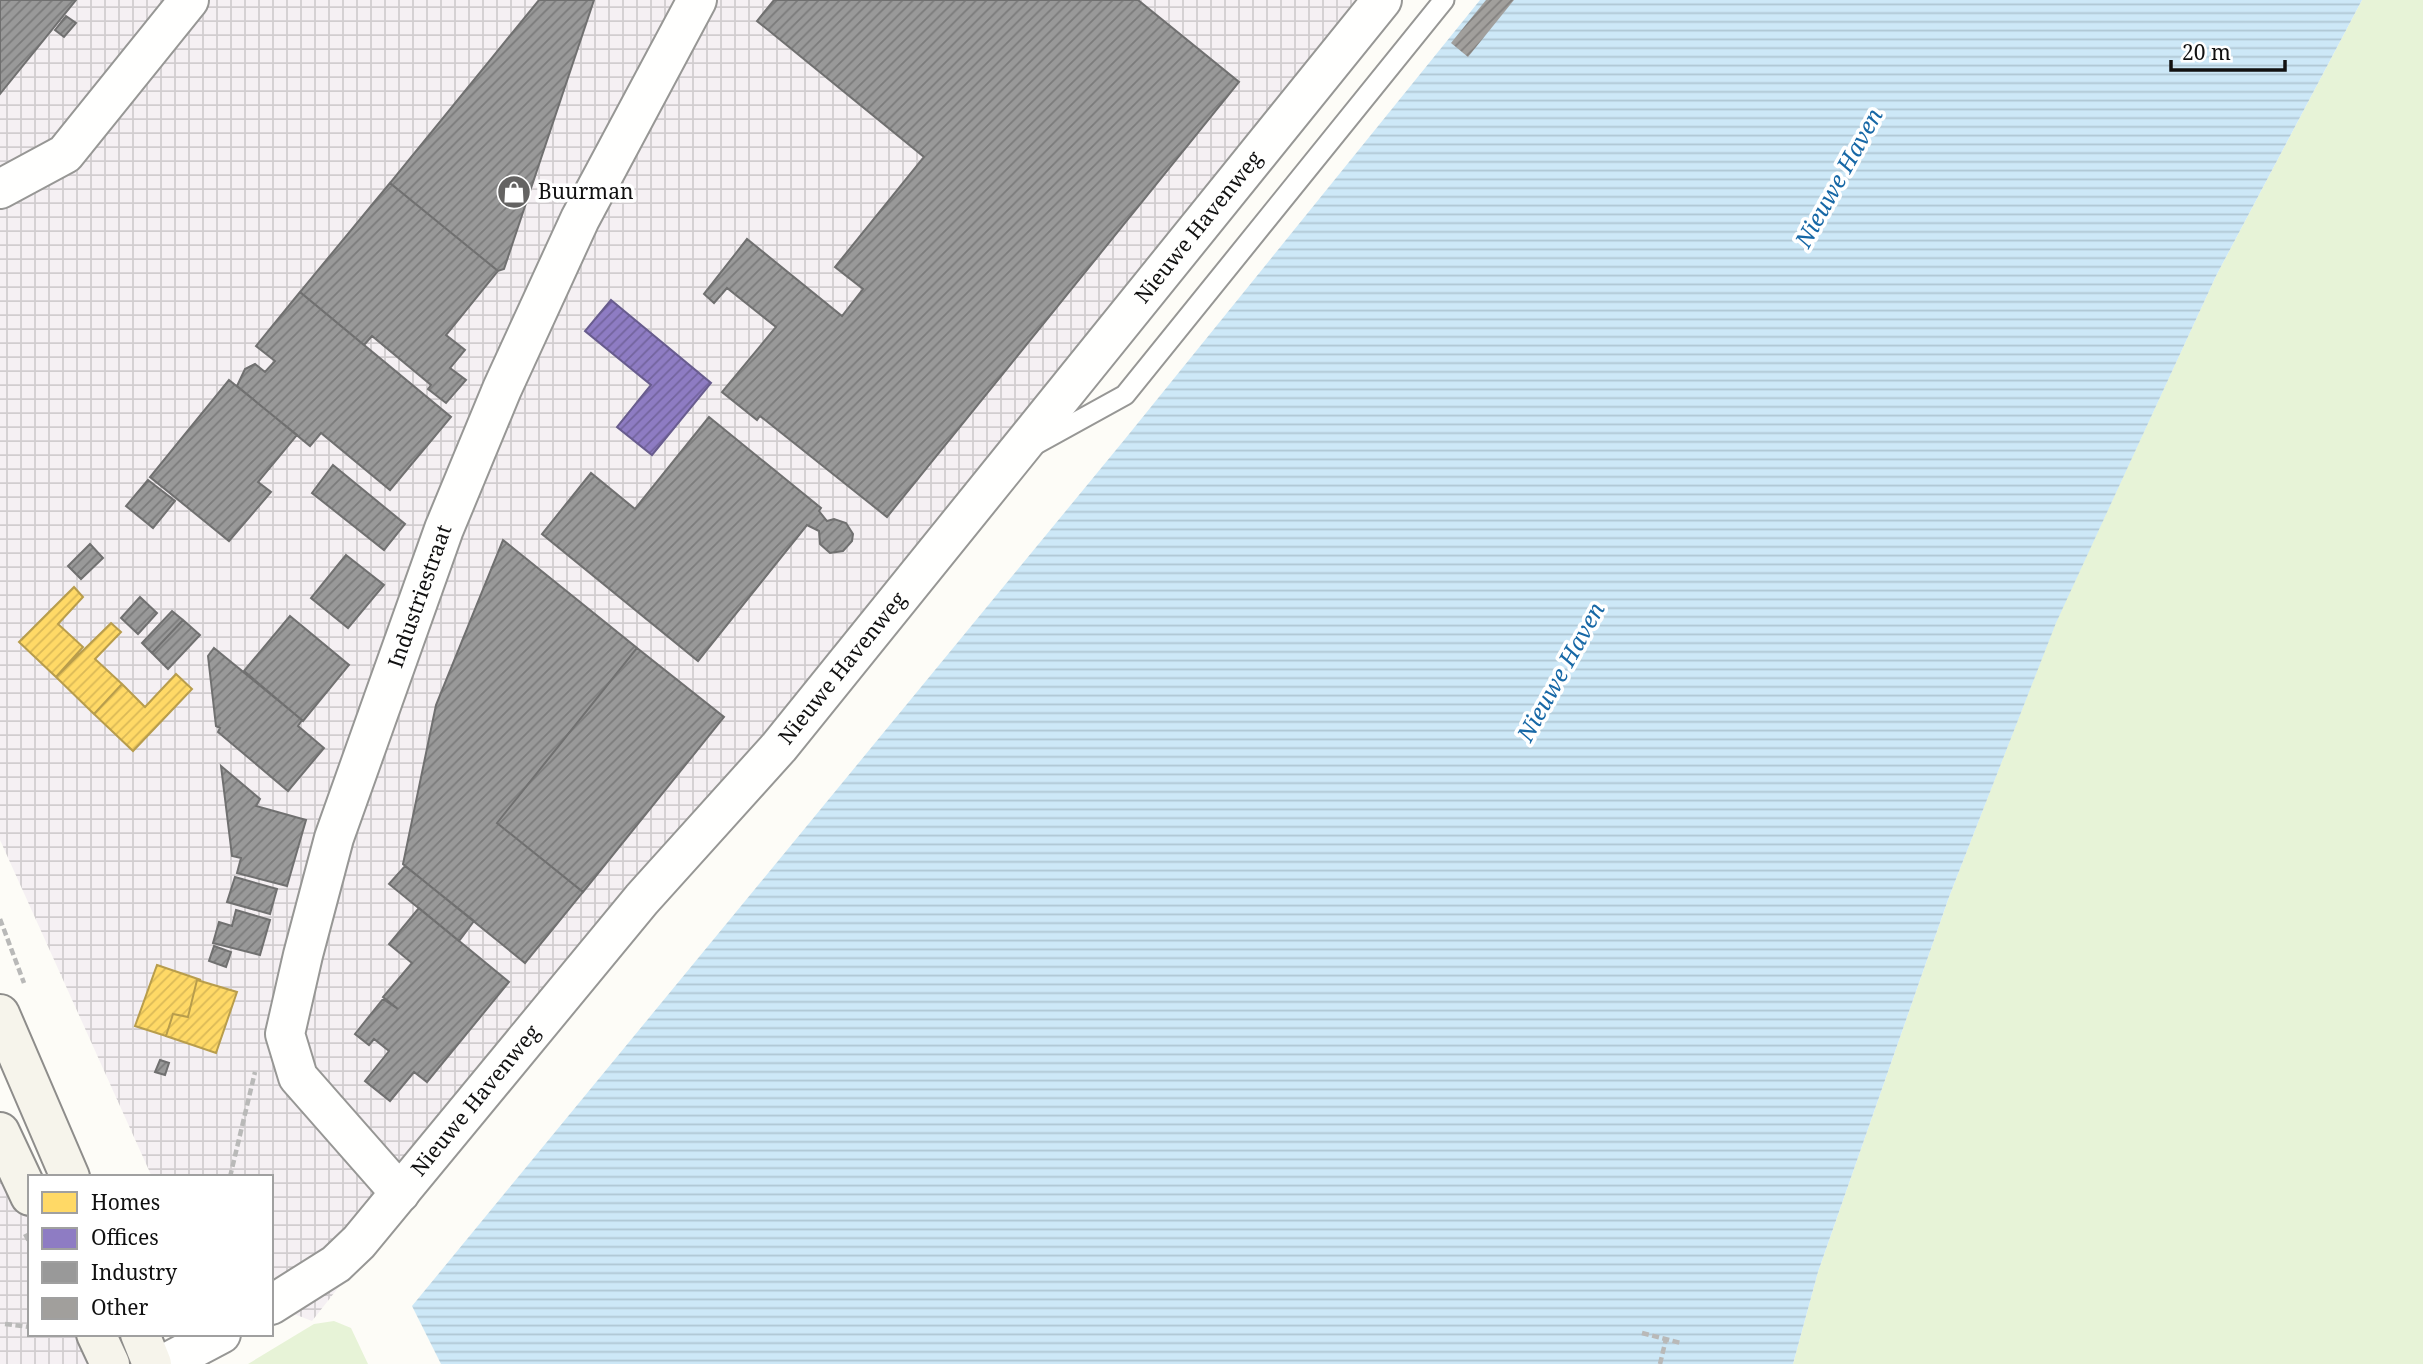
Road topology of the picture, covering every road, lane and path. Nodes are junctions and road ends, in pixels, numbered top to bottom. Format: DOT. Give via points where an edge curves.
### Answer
graph roads {
  1 [pos="189,0"];
  2 [pos="697,0"];
  3 [pos="1382,0"];
  4 [pos="1444,0"];
  5 [pos="0,189"];
  6 [pos="1015,455"];
  7 [pos="0,1014"];
  8 [pos="285,1034"];
  9 [pos="0,1132"];
  10 [pos="69,1175"];
  11 [pos="230,1175"];
  12 [pos="28,1192"];
  13 [pos="400,1193"];
  14 [pos="273,1305"];
  15 [pos="5,1324"];
  16 [pos="28,1326"];
  17 [pos="1642,1333"];
  18 [pos="97,1336"];
  19 [pos="142,1336"];
  20 [pos="217,1336"];
  21 [pos="1666,1339"];
  22 [pos="1681,1343"];
  23 [pos="166,1361"];
  24 [pos="110,1364"];
  25 [pos="1660,1364"];
  1 -- 5 [label="street" via="65,154"];
  2 -- 8 [label="street, Industriestraat" via="580,219 444,529 334,838"];
  3 -- 6 [label="street, Nieuwe Havenweg"];
  4 -- 6 [label="lane" via="1125,395"];
  6 -- 13 [label="street, Nieuwe Havenweg" via="779,747 642,899"];
  7 -- 10 [label="main road"];
  8 -- 11 [label="path" via="258,1056"];
  8 -- 13 [label="street" via="298,1077"];
  9 -- 12 [label="main road"];
  13 -- 14 [label="street, Nieuwe Havenweg" via="336,1264"];
  15 -- 16 [label="path"];
  17 -- 21 [label="path"];
  18 -- 24 [label="main road"];
  19 -- 23 [label="main road"];
  20 -- 23 [label="street"];
  21 -- 22 [label="path"];
  21 -- 25 [label="path"];
}
